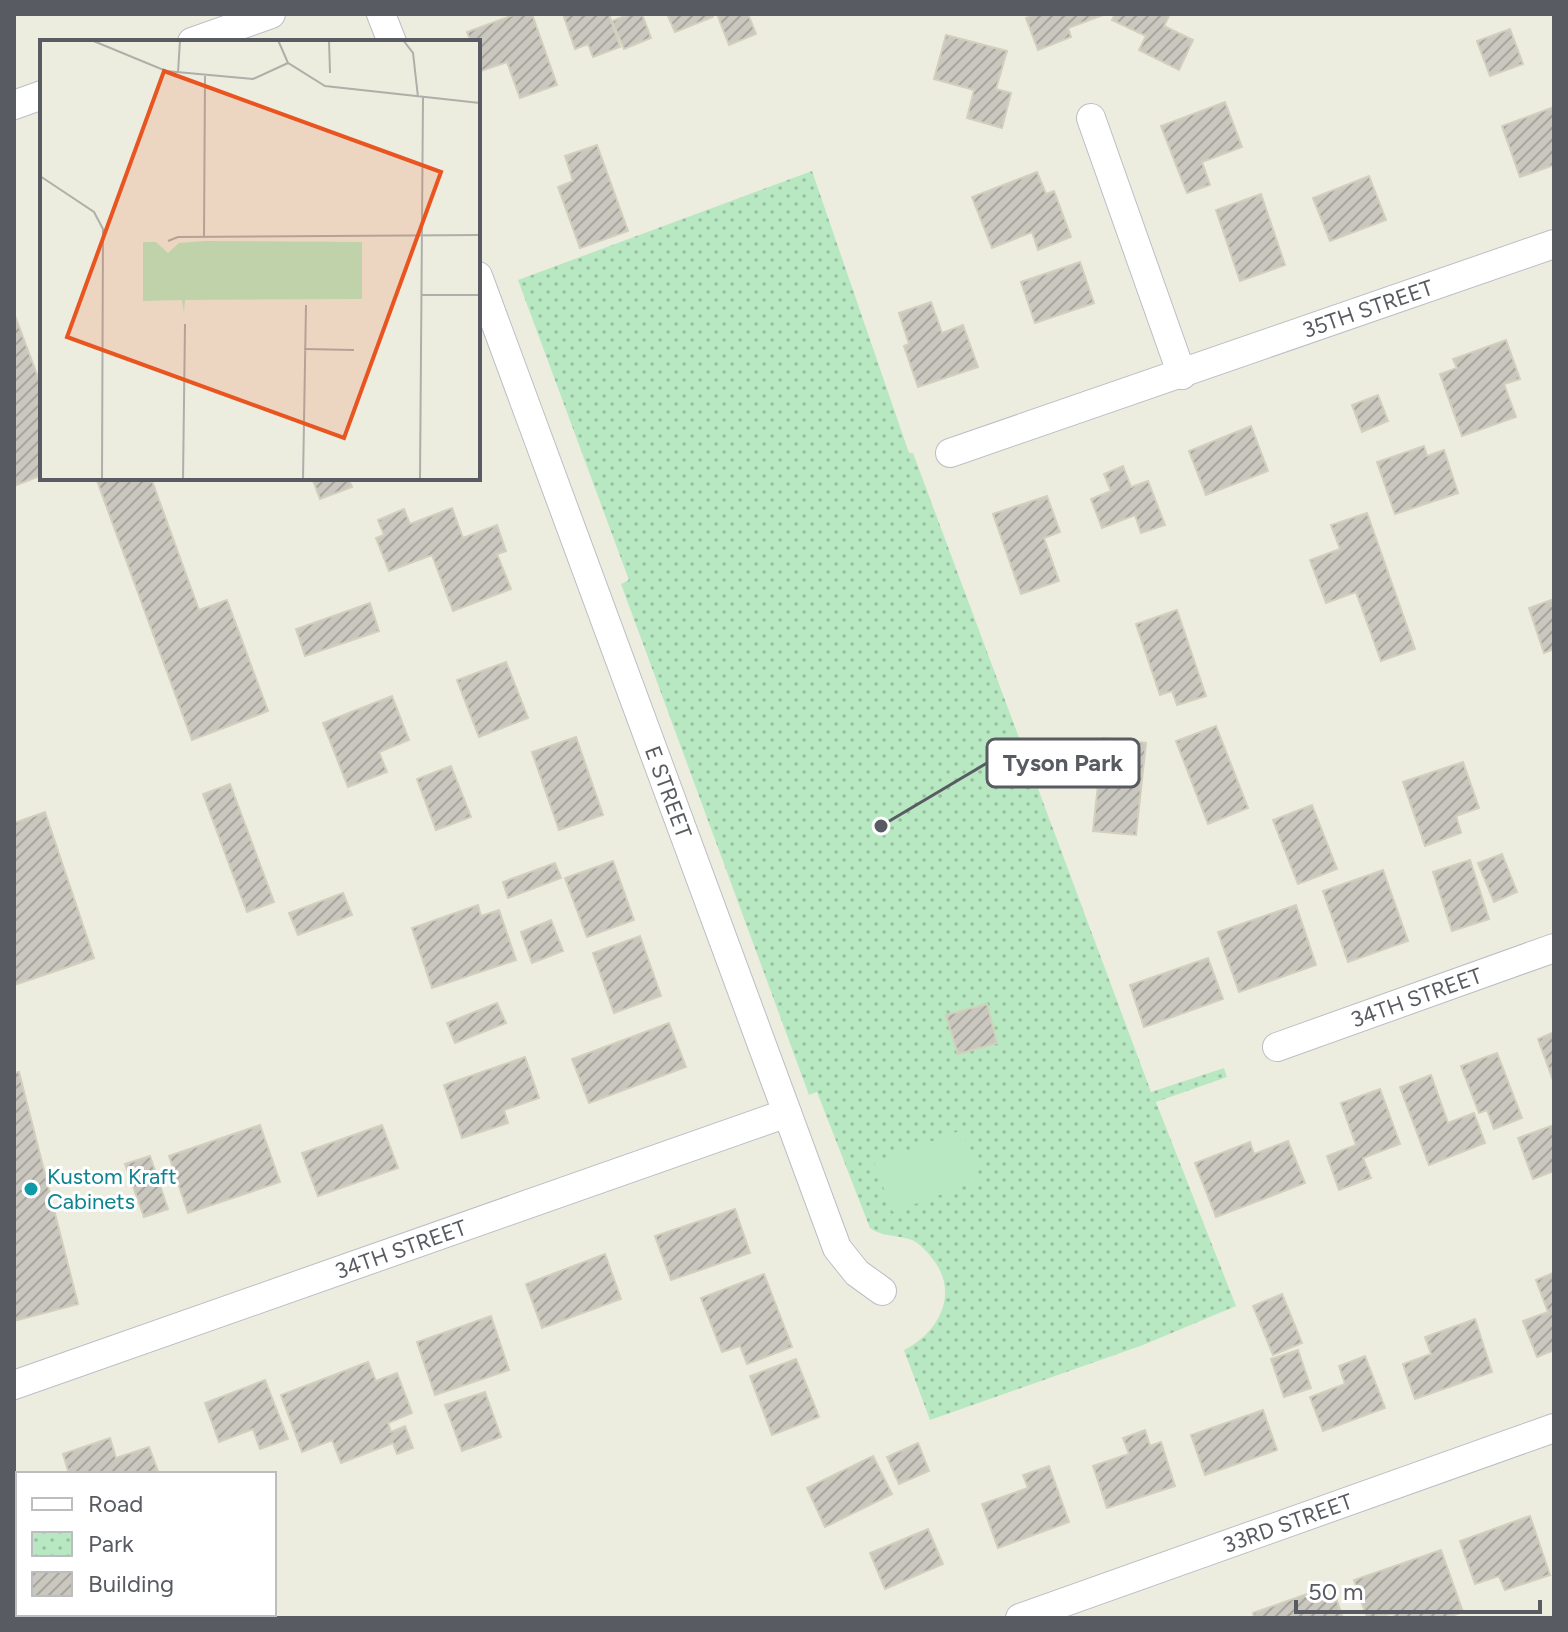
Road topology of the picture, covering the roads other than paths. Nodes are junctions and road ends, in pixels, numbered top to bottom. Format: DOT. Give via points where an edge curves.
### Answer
graph roads {
  1 [pos="271,14"];
  2 [pos="381,14"];
  3 [pos="198,40"];
  4 [pos="391,40"];
  5 [pos="40,96"];
  6 [pos="14,105"];
  7 [pos="1091,118"];
  8 [pos="1554,244"];
  9 [pos="480,281"];
  10 [pos="1182,375"];
  11 [pos="950,453"];
  12 [pos="1554,948"];
  13 [pos="1277,1047"];
  14 [pos="787,1113"];
  15 [pos="882,1291"];
  16 [pos="14,1385"];
  17 [pos="1554,1428"];
  18 [pos="1020,1618"];
  1 -- 3 [label="street"];
  2 -- 4 [label="street"];
  5 -- 6 [label="street"];
  7 -- 10 [label="street"];
  8 -- 10 [label="street, 35TH STREET"];
  9 -- 14 [label="street, E STREET"];
  10 -- 11 [label="street, 35TH STREET"];
  12 -- 13 [label="street, 34TH STREET"];
  14 -- 15 [label="street, E STREET" via="837,1248 857,1273"];
  14 -- 16 [label="street, 34TH STREET"];
  17 -- 18 [label="street, 33RD STREET"];
}
